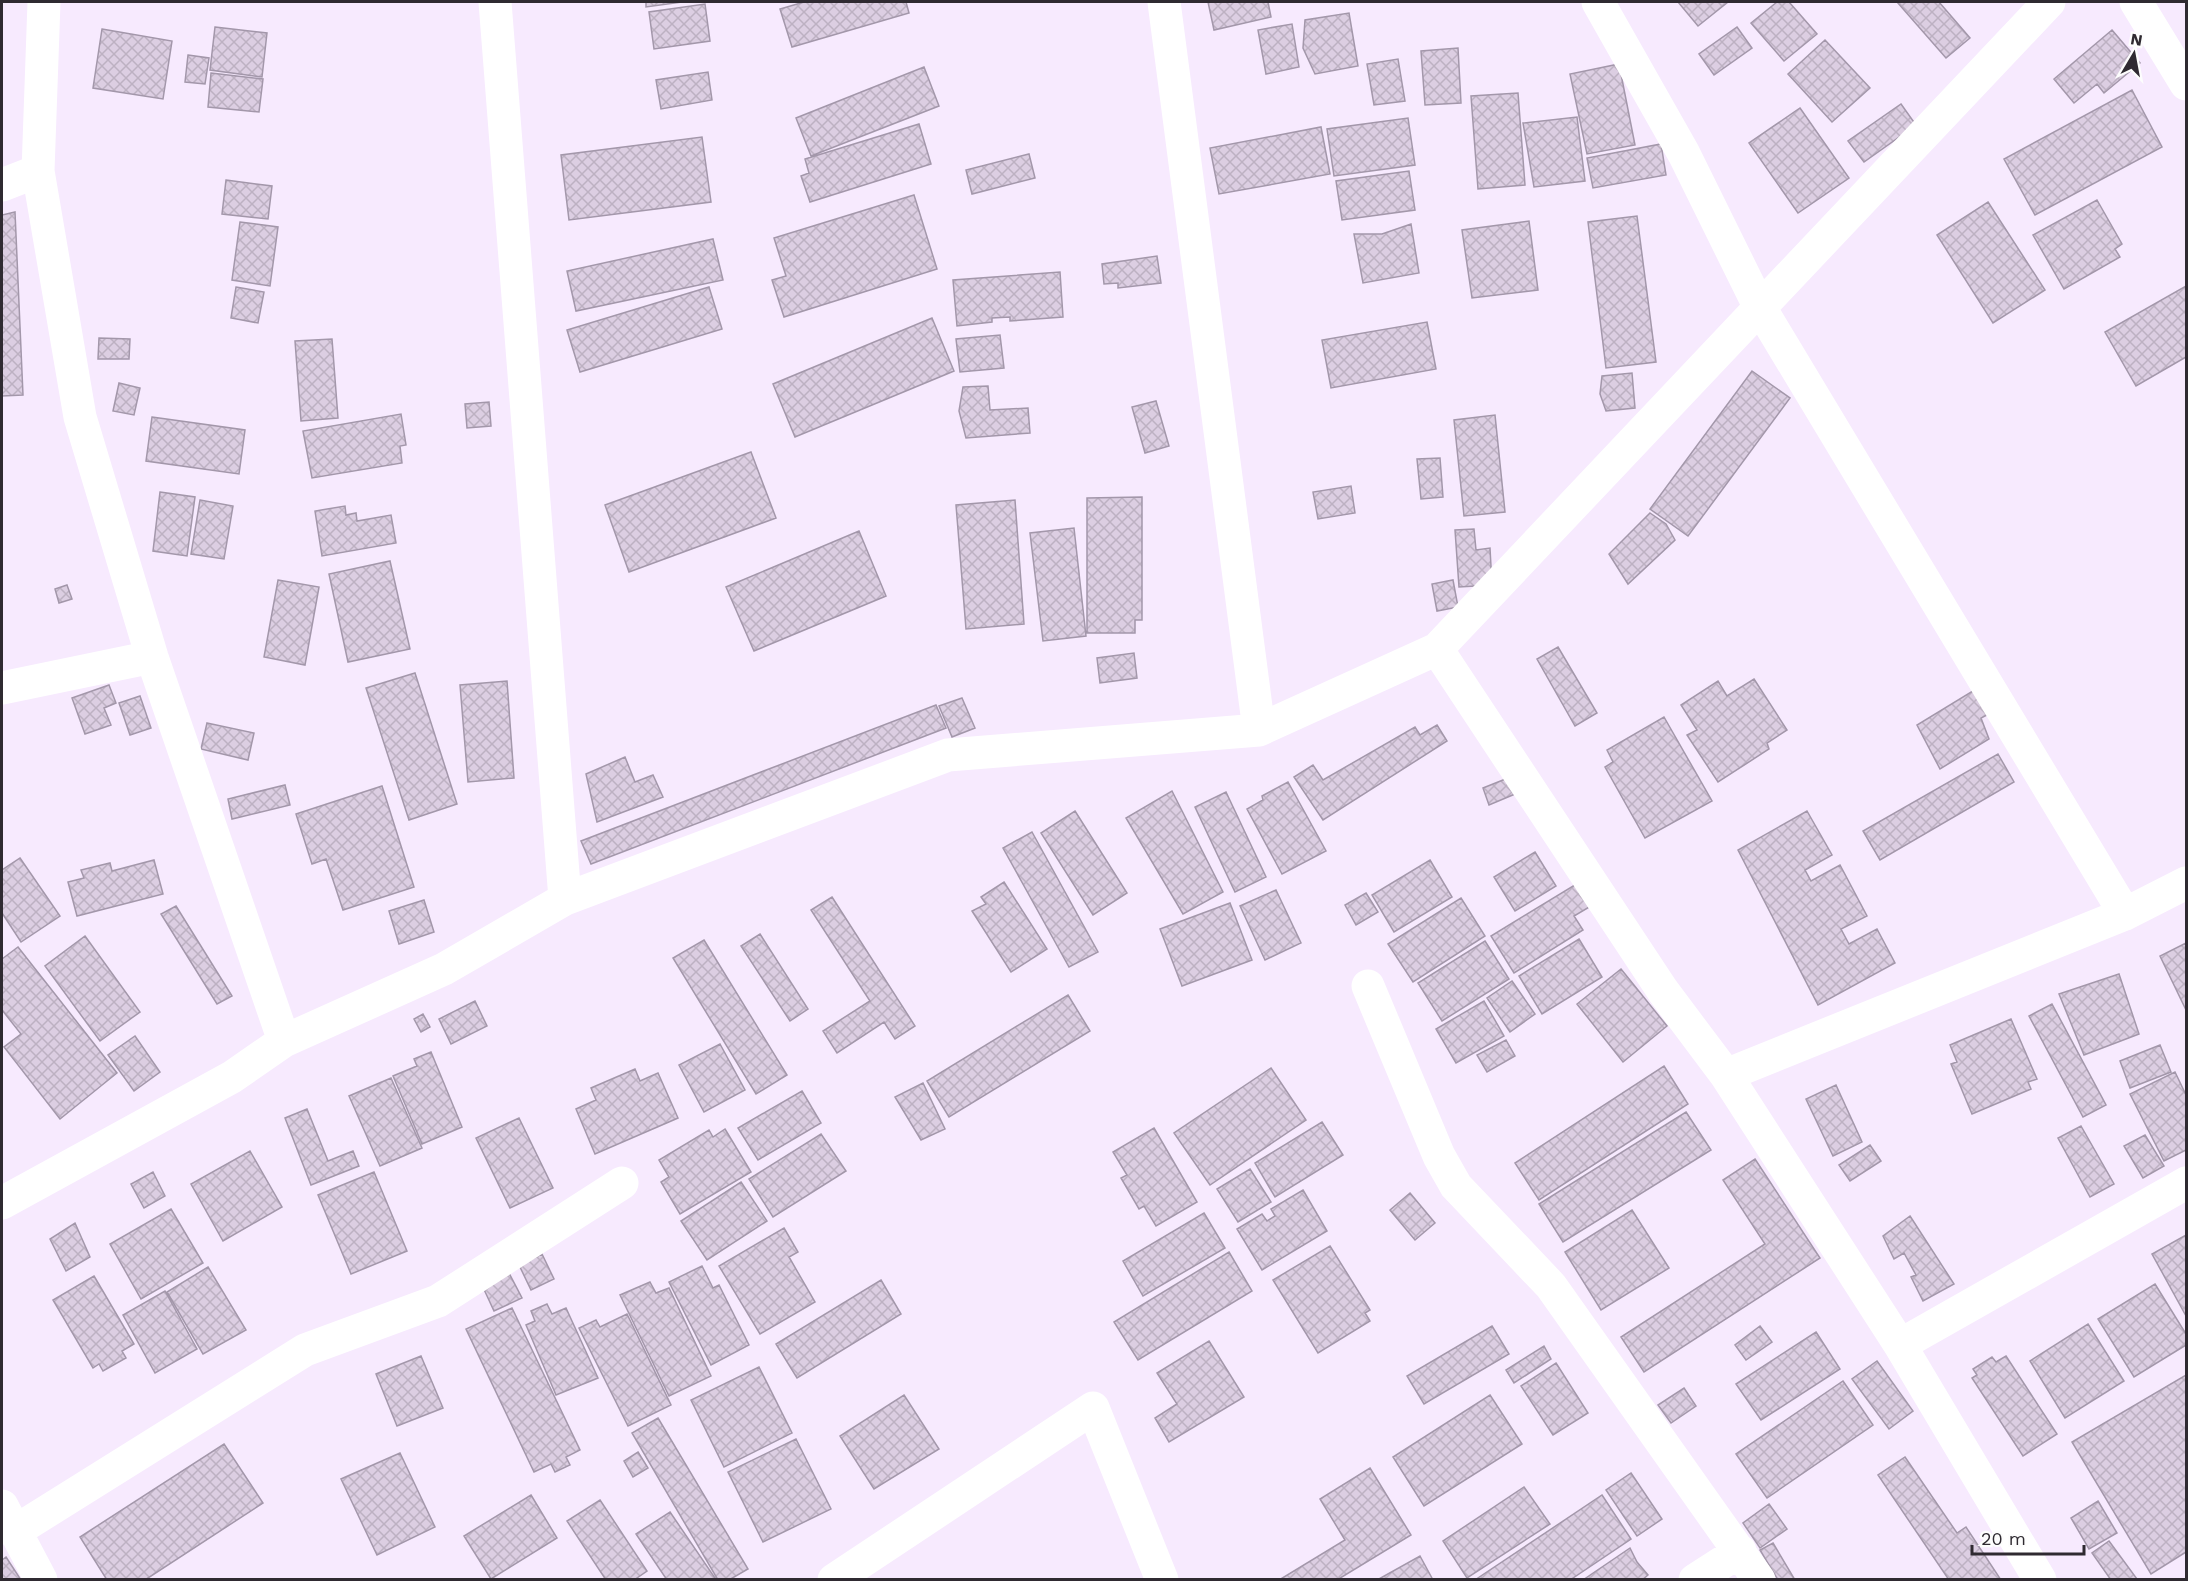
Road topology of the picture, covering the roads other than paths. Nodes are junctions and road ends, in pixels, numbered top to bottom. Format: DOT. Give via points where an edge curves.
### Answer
graph roads {
  1 [pos="44,2"];
  2 [pos="495,2"];
  3 [pos="1164,2"];
  4 [pos="1598,2"];
  5 [pos="2049,2"];
  6 [pos="2136,2"];
  7 [pos="2187,84"];
  8 [pos="38,171"];
  9 [pos="2,185"];
  10 [pos="1759,306"];
  11 [pos="1437,650"];
  12 [pos="152,657"];
  13 [pos="2,688"];
  14 [pos="1259,730"];
  15 [pos="2187,883"];
  16 [pos="565,899"];
  17 [pos="2125,914"];
  18 [pos="1368,986"];
  19 [pos="284,1041"];
  20 [pos="1726,1075"];
  21 [pos="622,1183"];
  22 [pos="2187,1183"];
  23 [pos="2,1203"];
  24 [pos="1900,1345"];
  25 [pos="8,1519"];
  26 [pos="1740,1551"];
  27 [pos="41,1580"];
  28 [pos="834,1580"];
  29 [pos="1162,1580"];
  30 [pos="1695,1580"];
  31 [pos="1759,1580"];
  32 [pos="2040,1580"];
  1 -- 8 [label="street"];
  2 -- 16 [label="street"];
  3 -- 14 [label="street"];
  4 -- 10 [label="street" via="1684,154"];
  5 -- 10 [label="street"];
  6 -- 7 [label="street"];
  8 -- 9 [label="street"];
  8 -- 12 [label="street" via="80,417"];
  10 -- 11 [label="street"];
  10 -- 17 [label="street"];
  11 -- 14 [label="street"];
  11 -- 20 [label="street" via="1663,991"];
  12 -- 13 [label="street"];
  12 -- 19 [label="street"];
  14 -- 16 [label="street" via="948,755"];
  15 -- 17 [label="street"];
  16 -- 19 [label="street" via="444,969"];
  17 -- 20 [label="street"];
  18 -- 26 [label="street" via="1439,1156 1456,1186 1551,1286"];
  19 -- 23 [label="street" via="232,1077"];
  20 -- 24 [label="street"];
  21 -- 25 [label="street" via="438,1301 305,1350"];
  22 -- 24 [label="street"];
  24 -- 32 [label="street"];
  25 -- 27 [label="street"];
  26 -- 30 [label="street"];
  26 -- 31 [label="street"];
  28 -- 29 [label="street" via="1093,1408"];
}
